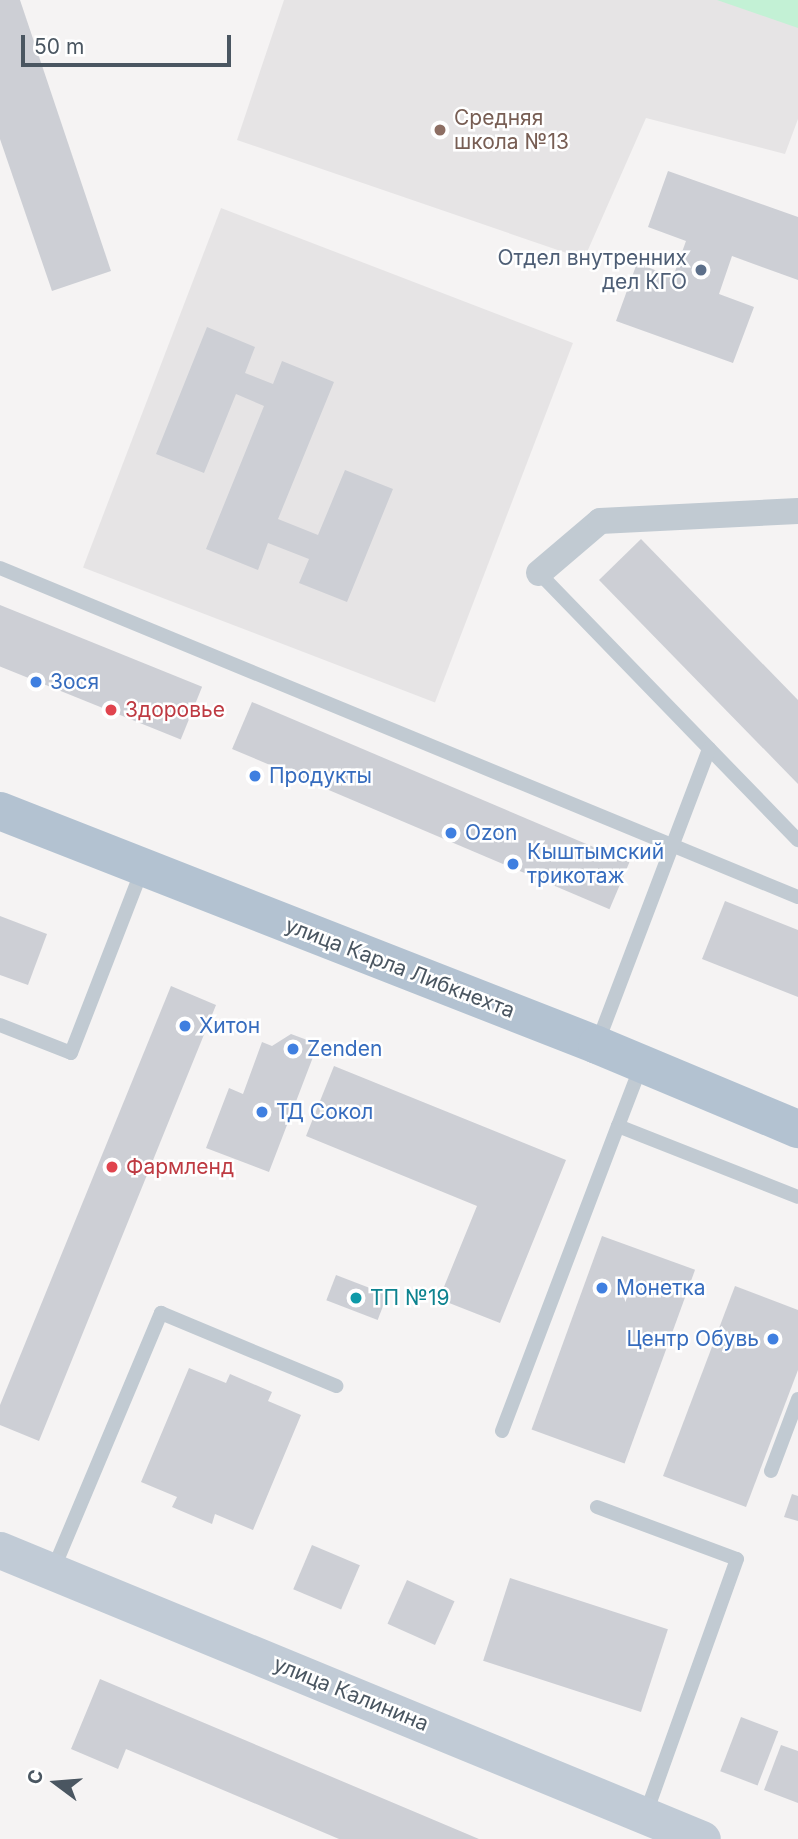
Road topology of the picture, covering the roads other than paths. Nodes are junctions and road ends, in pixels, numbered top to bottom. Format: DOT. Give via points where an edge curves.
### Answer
graph roads {
  1 [pos="798,511"];
  2 [pos="0,568"];
  3 [pos="539,573"];
  4 [pos="709,749"];
  5 [pos="0,811"];
  6 [pos="798,840"];
  7 [pos="672,846"];
  8 [pos="143,867"];
  9 [pos="798,897"];
  10 [pos="0,1025"];
  11 [pos="597,1045"];
  12 [pos="642,1064"];
  13 [pos="618,1126"];
  14 [pos="798,1129"];
  15 [pos="798,1196"];
  16 [pos="336,1385"];
  17 [pos="798,1399"];
  18 [pos="502,1431"];
  19 [pos="771,1471"];
  20 [pos="597,1507"];
  21 [pos="0,1550"];
  22 [pos="52,1573"];
  23 [pos="640,1829"];
  24 [pos="702,1839"];
  1 -- 3 [label="street" via="600,521"];
  2 -- 7 [label="lane"];
  3 -- 4 [label="lane"];
  4 -- 6 [label="lane"];
  4 -- 7 [label="lane"];
  5 -- 8 [label="main road, улица Карла Либкнехта"];
  7 -- 9 [label="lane"];
  7 -- 11 [label="lane"];
  8 -- 10 [label="lane" via="71,1053"];
  8 -- 11 [label="main road, улица Карла Либкнехта"];
  11 -- 12 [label="main road, улица Карла Либкнехта"];
  12 -- 13 [label="lane"];
  12 -- 14 [label="main road, улица Карла Либкнехта"];
  13 -- 15 [label="lane"];
  13 -- 18 [label="lane"];
  16 -- 22 [label="lane" via="161,1313"];
  17 -- 19 [label="lane"];
  20 -- 23 [label="lane" via="737,1559"];
  21 -- 22 [label="street, улица Калинина"];
  22 -- 23 [label="street, улица Калинина" via="555,1776"];
  23 -- 24 [label="street, улица Калинина"];
}
